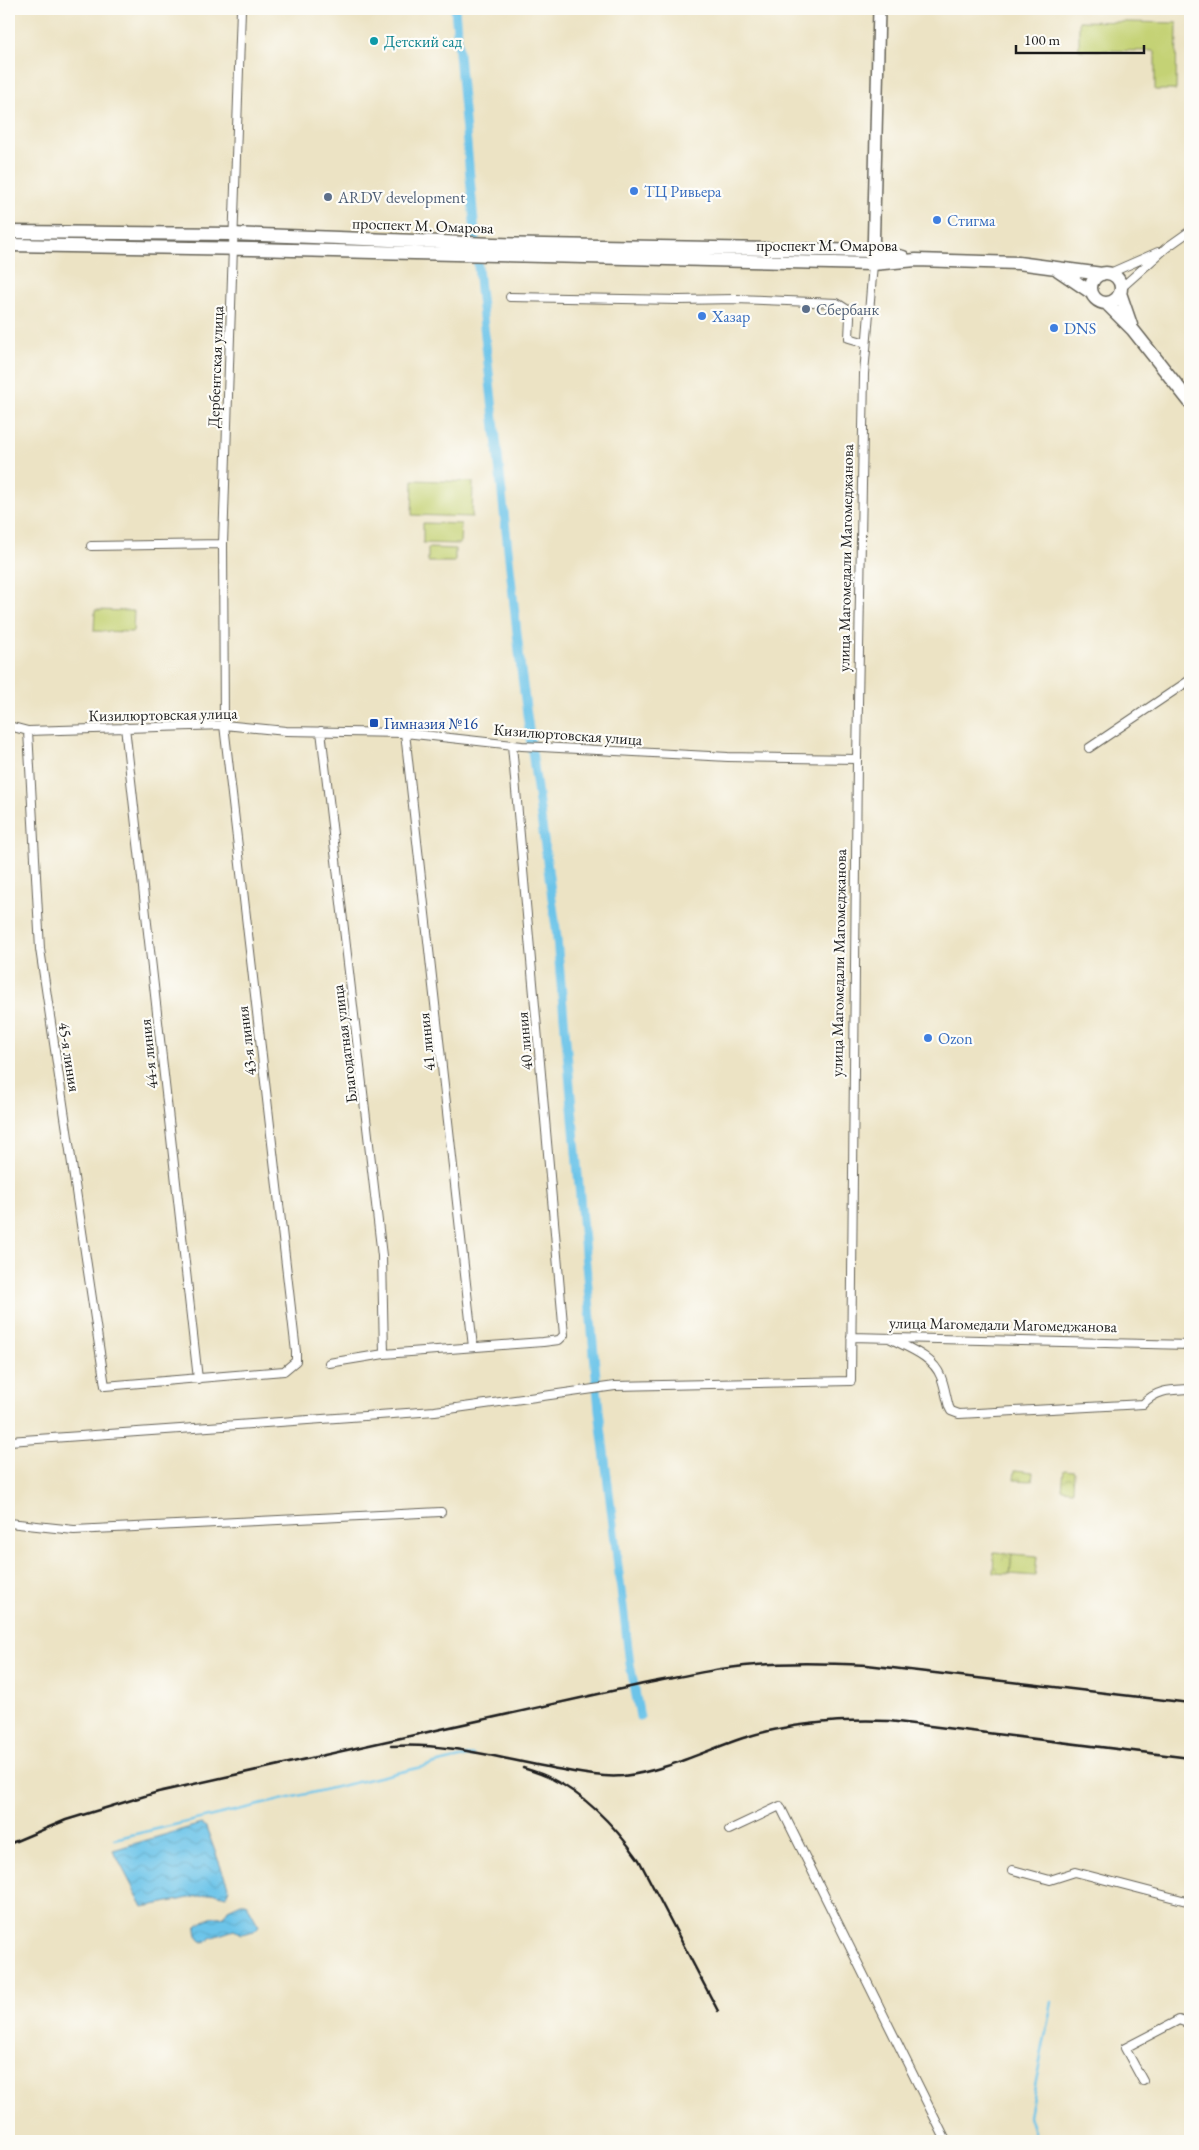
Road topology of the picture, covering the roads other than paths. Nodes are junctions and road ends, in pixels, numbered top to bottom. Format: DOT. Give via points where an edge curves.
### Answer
graph roads {
  1 [pos="241,9"];
  2 [pos="879,9"];
  3 [pos="1190,231"];
  4 [pos="9,232"];
  5 [pos="232,234"];
  6 [pos="9,246"];
  7 [pos="469,248"];
  8 [pos="1166,248"];
  9 [pos="232,249"];
  10 [pos="873,257"];
  11 [pos="1056,268"];
  12 [pos="1106,274"];
  13 [pos="1120,291"];
  14 [pos="1092,293"];
  15 [pos="510,297"];
  16 [pos="1106,303"];
  17 [pos="1133,330"];
  18 [pos="866,343"];
  19 [pos="1190,402"];
  20 [pos="224,544"];
  21 [pos="91,546"];
  22 [pos="1190,680"];
  23 [pos="9,726"];
  24 [pos="224,726"];
  25 [pos="125,727"];
  26 [pos="28,731"];
  27 [pos="321,731"];
  28 [pos="405,734"];
  29 [pos="512,745"];
  30 [pos="1089,748"];
  31 [pos="857,759"];
  32 [pos="851,1337"];
  33 [pos="889,1338"];
  34 [pos="1190,1346"];
  35 [pos="473,1347"];
  36 [pos="384,1354"];
  37 [pos="329,1363"];
  38 [pos="198,1379"];
  39 [pos="1190,1389"];
  40 [pos="9,1442"];
  41 [pos="441,1512"];
  42 [pos="9,1523"];
  43 [pos="728,1830"];
  44 [pos="1013,1870"];
  45 [pos="1190,1902"];
  46 [pos="1190,2024"];
  47 [pos="1144,2081"];
  48 [pos="946,2141"];
  1 -- 5 [label="street, Дербентская улица"];
  2 -- 10 [label="main road"];
  3 -- 8 [label="street"];
  4 -- 5 [label="main road, проспект М. Омарова"];
  5 -- 7 [label="main road, проспект М. Омарова"];
  5 -- 9 [label="street, Дербентская улица"];
  6 -- 9 [label="main road, проспект М. Омарова"];
  7 -- 9 [label="main road, проспект М. Омарова"];
  7 -- 10 [label="main road, проспект М. Омарова"];
  8 -- 12 [label="street"];
  8 -- 13 [label="street"];
  9 -- 20 [label="street, Дербентская улица"];
  10 -- 11 [label="main road, проспект М. Омарова" via="1024,263"];
  10 -- 18 [label="street, улица Магомедали Магомеджановa"];
  11 -- 12 [label="main road, проспект М. Омарова"];
  11 -- 14 [label="main road"];
  12 -- 13 [label="main road" via="1120,281"];
  12 -- 14 [label="main road" via="1095,278"];
  13 -- 16 [label="main road" via="1115,300"];
  13 -- 17 [label="main road"];
  14 -- 16 [label="main road"];
  15 -- 18 [label="street" via="837,303 848,310 849,338"];
  16 -- 17 [label="main road"];
  17 -- 19 [label="main road"];
  18 -- 31 [label="street, улица Магомедали Магомеджановa"];
  20 -- 21 [label="street"];
  20 -- 24 [label="street, Дербентская улица"];
  22 -- 30 [label="street"];
  23 -- 26 [label="street, Кизилюртовская улица"];
  24 -- 25 [label="street, Кизилюртовская улица"];
  24 -- 27 [label="street, Кизилюртовская улица"];
  24 -- 38 [label="street, 43-я линия" via="296,1361 284,1371"];
  25 -- 26 [label="street, Кизилюртовская улица"];
  25 -- 38 [label="street, 44-я линия"];
  26 -- 38 [label="street, 45-я линия" via="40,949 105,1386"];
  27 -- 28 [label="street, Кизилюртовская улица"];
  27 -- 36 [label="street, Благодатная улица" via="382,1256"];
  28 -- 29 [label="street, Кизилюртовская улица"];
  28 -- 35 [label="street, 41 линия"];
  29 -- 31 [label="street, Кизилюртовская улица" via="728,757"];
  29 -- 35 [label="street, 40 линия" via="564,1335 559,1340"];
  31 -- 32 [label="street, улица Магомедали Магомеджановa"];
  32 -- 33 [label="street, улица Магомедали Магомеджановa"];
  32 -- 40 [label="street" via="851,1381 615,1386 435,1411"];
  33 -- 34 [label="street, улица Магомедали Магомеджановa"];
  33 -- 39 [label="street" via="928,1359 936,1367 949,1407 959,1414 1143,1404 1164,1390"];
  35 -- 36 [label="street"];
  36 -- 37 [label="street"];
  41 -- 42 [label="street" via="74,1530"];
  43 -- 48 [label="street" via="780,1806"];
  44 -- 45 [label="street" via="1050,1880 1075,1872"];
  46 -- 47 [label="street" via="1179,2020 1126,2048"];
}
